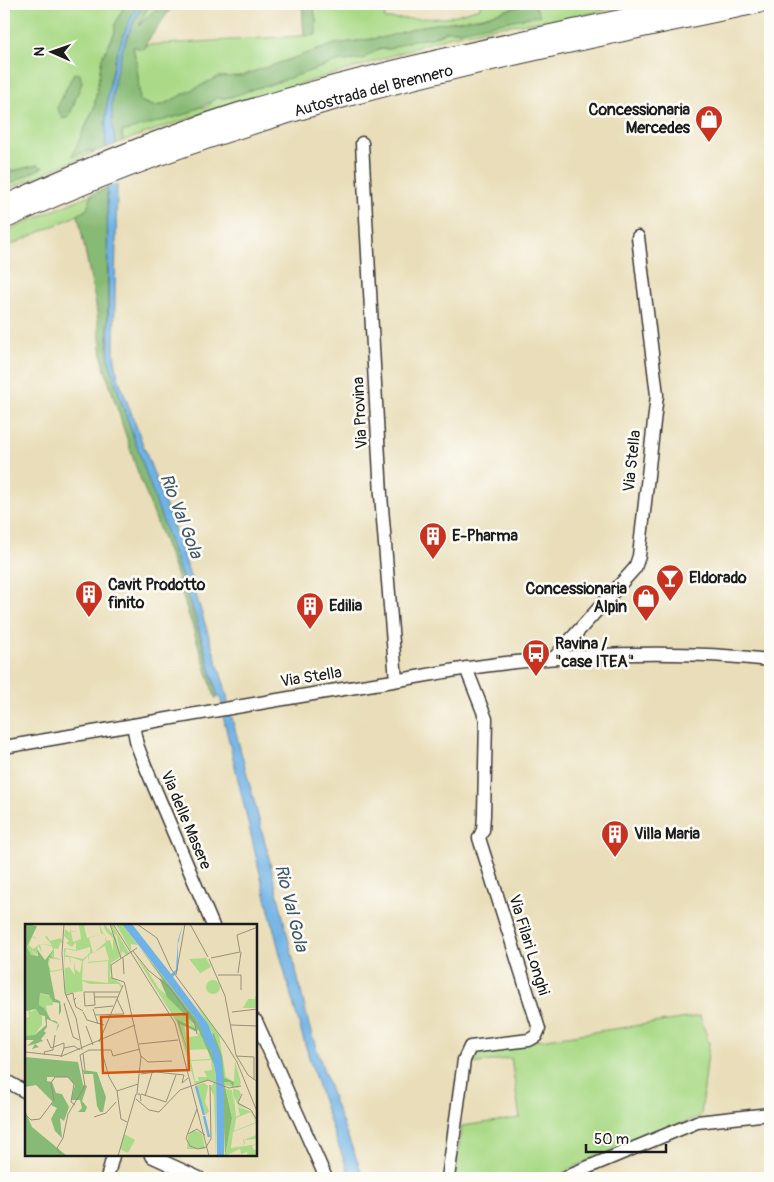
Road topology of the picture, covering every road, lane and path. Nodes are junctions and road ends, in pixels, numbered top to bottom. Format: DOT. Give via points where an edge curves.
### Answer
graph roads {
  1 [pos="692,4"];
  2 [pos="758,4"];
  3 [pos="362,143"];
  4 [pos="123,161"];
  5 [pos="92,174"];
  6 [pos="4,205"];
  7 [pos="4,220"];
  8 [pos="638,236"];
  9 [pos="554,658"];
  10 [pos="770,660"];
  11 [pos="466,668"];
  12 [pos="396,680"];
  13 [pos="133,725"];
  14 [pos="4,747"];
  15 [pos="212,924"];
  16 [pos="258,1025"];
  17 [pos="4,1080"];
  18 [pos="25,1091"];
  19 [pos="770,1114"];
  20 [pos="113,1157"];
  21 [pos="153,1157"];
  22 [pos="107,1178"];
  23 [pos="199,1178"];
  24 [pos="326,1178"];
  25 [pos="448,1178"];
  26 [pos="566,1178"];
  1 -- 4 [label="highway, Autostrada del Brennero" via="381,72 267,104"];
  2 -- 4 [label="highway, Autostrada del Brennero" via="360,92"];
  3 -- 12 [label="street, Via Provina" via="381,495"];
  4 -- 5 [label="highway, Autostrada del Brennero"];
  5 -- 6 [label="highway, Autostrada del Brennero"];
  5 -- 7 [label="highway, Autostrada del Brennero"];
  8 -- 9 [label="street, Via Stella" via="657,395 639,556 635,568"];
  9 -- 10 [label="street, Via Stella" via="640,653"];
  9 -- 11 [label="street, Via Stella"];
  11 -- 12 [label="street, Via Stella"];
  11 -- 25 [label="street, Via Filari Longhi" via="486,718 484,815 479,838 539,1028 536,1036 529,1040 470,1047 464,1060"];
  12 -- 13 [label="street, Via Stella"];
  13 -- 14 [label="street, Via Stella"];
  13 -- 15 [label="street, Via delle Masere" via="144,763"];
  16 -- 24 [label="street"];
  17 -- 18 [label="street"];
  19 -- 26 [label="street" via="697,1122"];
  20 -- 22 [label="street"];
  21 -- 23 [label="street"];
}
